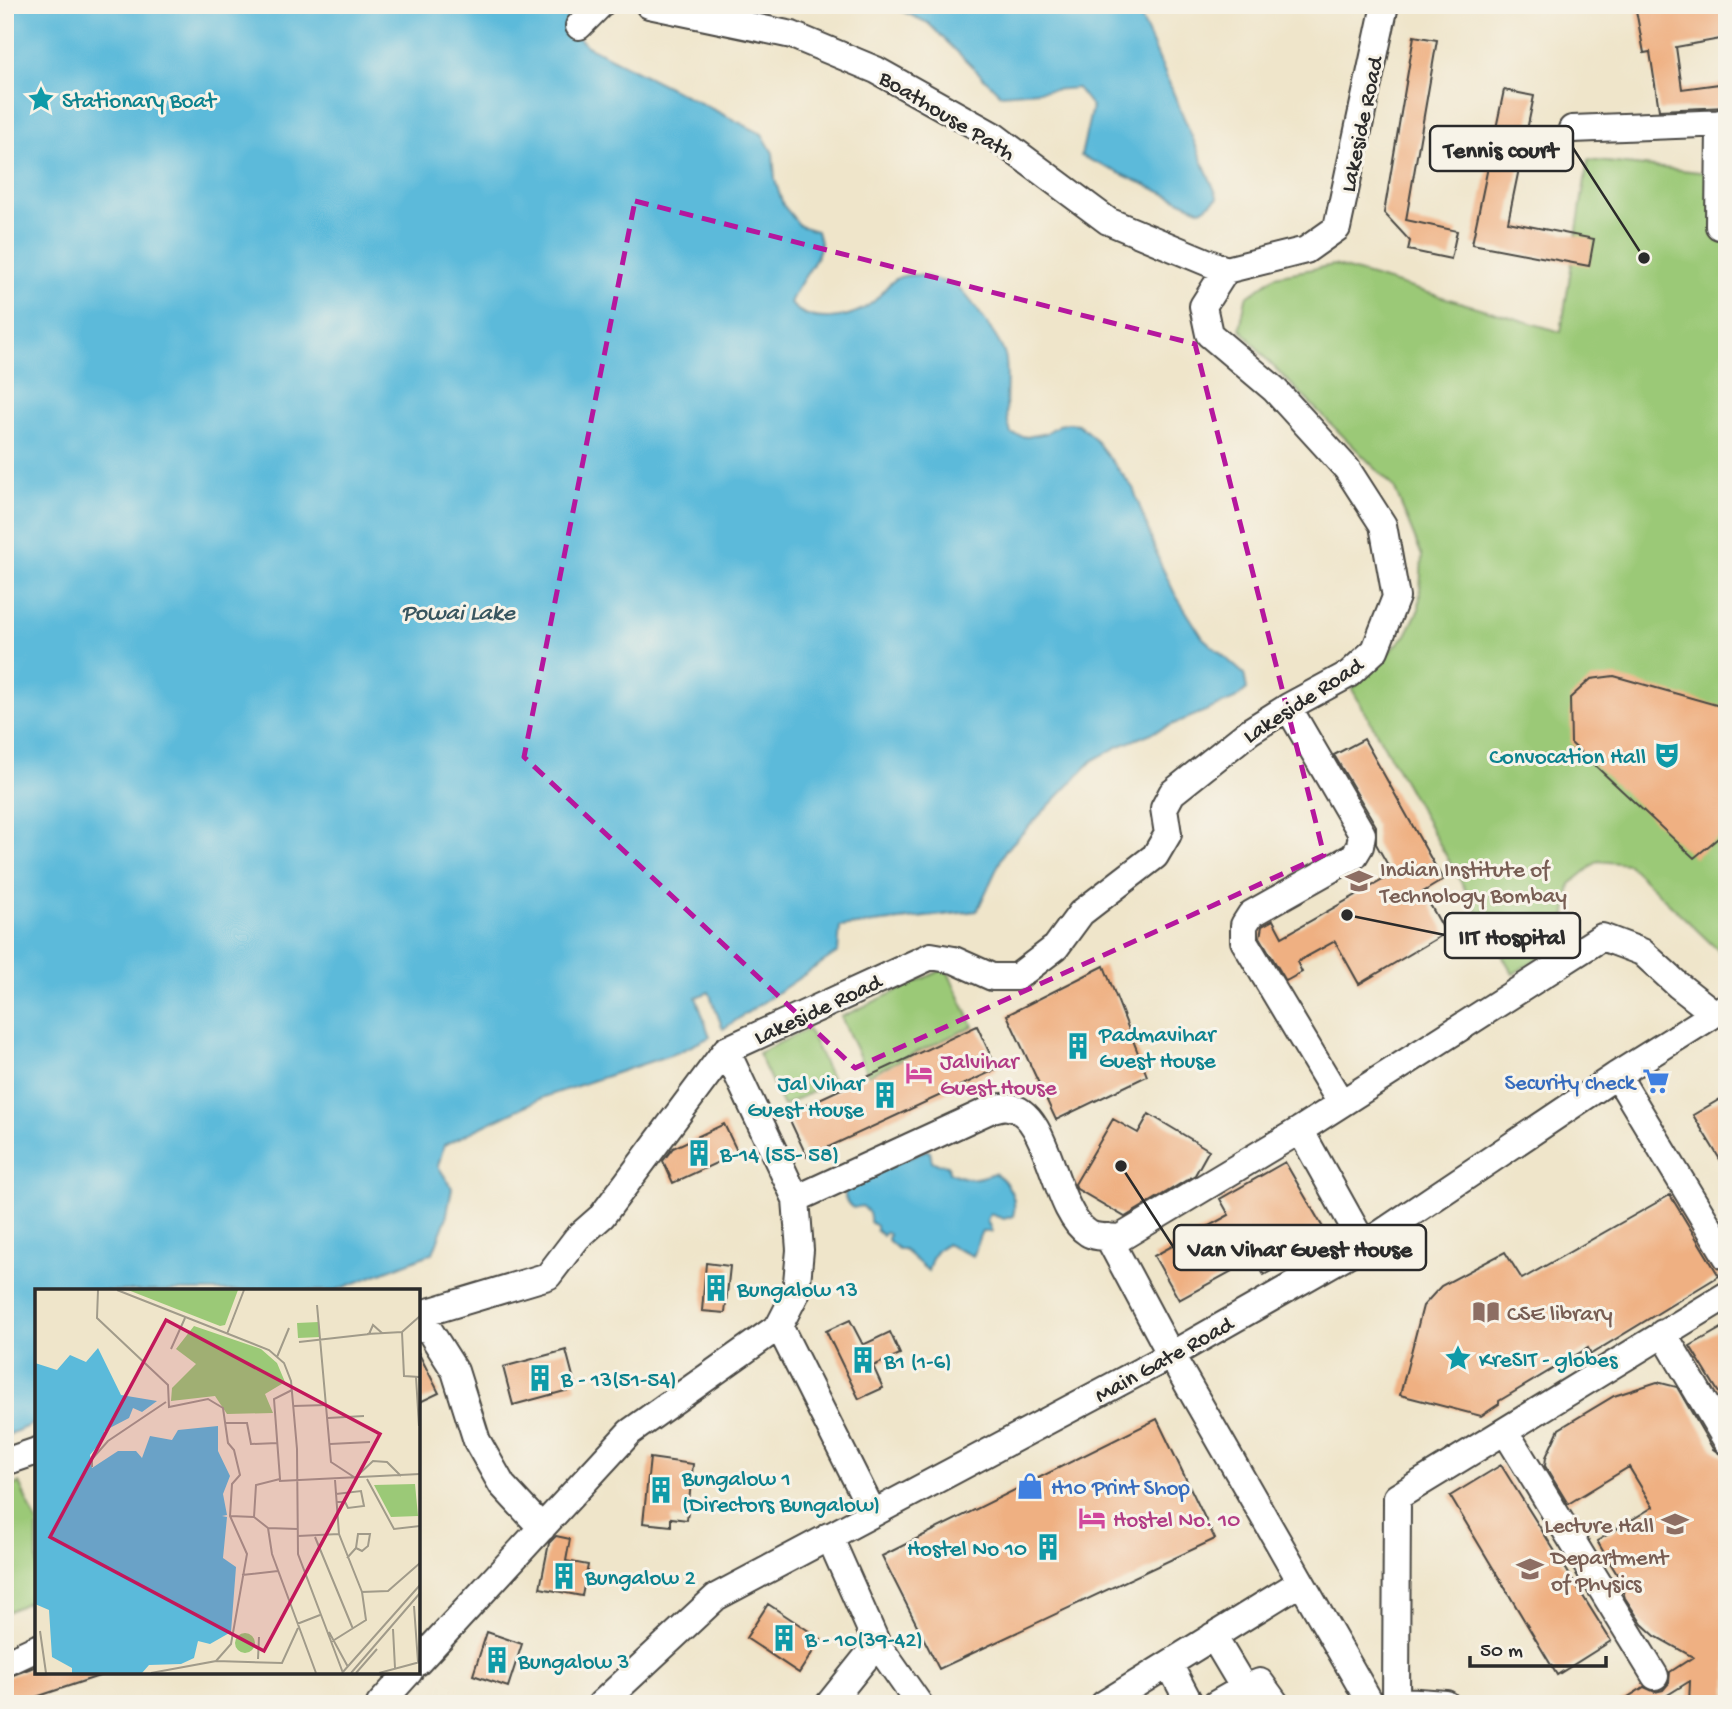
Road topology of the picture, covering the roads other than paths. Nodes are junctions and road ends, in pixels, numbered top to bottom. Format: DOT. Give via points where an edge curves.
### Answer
graph roads {
  1 [pos="600,5"];
  2 [pos="649,5"];
  3 [pos="1385,5"];
  4 [pos="579,26"];
  5 [pos="1723,123"];
  6 [pos="1572,129"];
  7 [pos="1719,226"];
  8 [pos="1226,271"];
  9 [pos="1288,707"];
  10 [pos="1721,1010"];
  11 [pos="726,1050"];
  12 [pos="1617,1075"];
  13 [pos="1341,1103"];
  14 [pos="1300,1130"];
  15 [pos="796,1199"];
  16 [pos="1108,1237"];
  17 [pos="1364,1245"];
  18 [pos="1727,1257"];
  19 [pos="1727,1294"];
  20 [pos="420,1314"];
  21 [pos="779,1326"];
  22 [pos="420,1328"];
  23 [pos="1663,1333"];
  24 [pos="1171,1355"];
  25 [pos="1504,1431"];
  26 [pos="1727,1441"];
  27 [pos="35,1452"];
  28 [pos="5,1462"];
  29 [pos="873,1513"];
  30 [pos="542,1528"];
  31 [pos="829,1536"];
  32 [pos="1301,1582"];
  33 [pos="1213,1636"];
  34 [pos="877,1644"];
  35 [pos="35,1649"];
  36 [pos="420,1660"];
  37 [pos="5,1662"];
  38 [pos="1169,1664"];
  39 [pos="407,1674"];
  40 [pos="1655,1676"];
  41 [pos="1244,1688"];
  42 [pos="380,1704"];
  43 [pos="601,1704"];
  44 [pos="829,1704"];
  45 [pos="919,1704"];
  46 [pos="1104,1704"];
  47 [pos="1190,1704"];
  48 [pos="1216,1704"];
  49 [pos="1276,1704"];
  50 [pos="1371,1704"];
  51 [pos="1398,1704"];
  52 [pos="1446,1704"];
  1 -- 4 [label="street"];
  2 -- 8 [label="street, Boathouse Path" via="792,36 876,70 994,136 1108,221"];
  3 -- 8 [label="street, Lakeside Road" via="1337,228 1306,250"];
  5 -- 6 [label="street"];
  5 -- 7 [label="street"];
  8 -- 9 [label="street, Lakeside Road" via="1203,306 1209,334 1274,388 1347,469 1383,526 1396,597 1375,650 1349,674"];
  9 -- 11 [label="street, Lakeside Road" via="1172,793 1164,808 1168,834 1155,856 1082,913 1056,947 1017,977 992,976 931,956"];
  9 -- 13 [label="street" via="1362,834 1360,846 1354,856 1251,914 1244,925 1244,941"];
  10 -- 12 [label="street, Main Gate Road"];
  10 -- 13 [label="street" via="1678,985 1642,952 1602,937"];
  11 -- 15 [label="street, Lakeside Road"];
  11 -- 20 [label="street, Lakeside Road" via="602,1216 577,1238 548,1276"];
  12 -- 17 [label="street, Main Gate Road"];
  12 -- 18 [label="street"];
  13 -- 14 [label="street"];
  14 -- 16 [label="street" via="1120,1238"];
  14 -- 17 [label="street"];
  15 -- 16 [label="street" via="992,1109 1009,1107 1035,1127 1070,1216 1089,1234"];
  15 -- 21 [label="street, Lakeside Road" via="800,1250 796,1293"];
  16 -- 24 [label="street"];
  17 -- 24 [label="street, Main Gate Road"];
  19 -- 23 [label="street"];
  21 -- 29 [label="street"];
  21 -- 30 [label="street" via="630,1432"];
  22 -- 30 [label="street" via="429,1330 455,1371 477,1441 502,1485"];
  23 -- 25 [label="street"];
  23 -- 26 [label="street"];
  24 -- 29 [label="street, Main Gate Road"];
  24 -- 32 [label="street"];
  25 -- 40 [label="street"];
  25 -- 51 [label="street" via="1396,1497"];
  27 -- 28 [label="street"];
  29 -- 31 [label="street, Main Gate Road"];
  30 -- 36 [label="street"];
  31 -- 34 [label="street"];
  31 -- 43 [label="street, Main Gate Road" via="716,1597"];
  32 -- 33 [label="street"];
  32 -- 50 [label="street"];
  33 -- 38 [label="street"];
  33 -- 41 [label="street"];
  34 -- 44 [label="street"];
  34 -- 45 [label="street"];
  35 -- 37 [label="street"];
  38 -- 46 [label="street"];
  38 -- 47 [label="street"];
  39 -- 42 [label="street"];
  41 -- 48 [label="street"];
  41 -- 49 [label="street" via="1260,1682"];
  51 -- 52 [label="street"];
}
